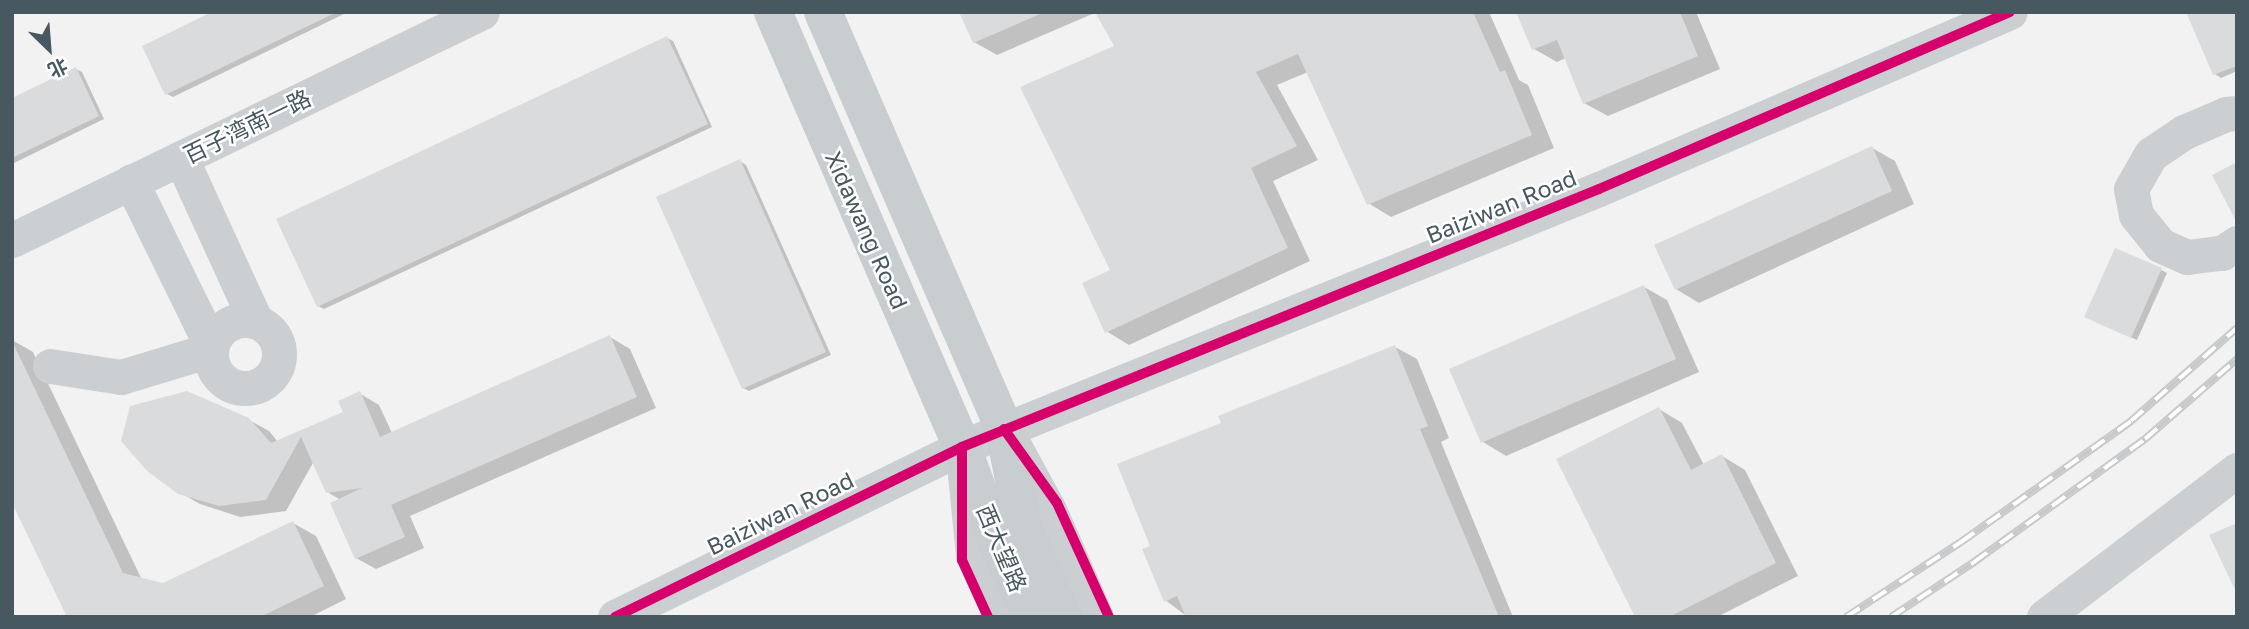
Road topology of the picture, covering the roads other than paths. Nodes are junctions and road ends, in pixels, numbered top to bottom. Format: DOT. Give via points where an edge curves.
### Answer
graph roads {
  1 [pos="482,12"];
  2 [pos="773,12"];
  3 [pos="823,12"];
  4 [pos="2010,12"];
  5 [pos="2237,113"];
  6 [pos="181,158"];
  7 [pos="131,182"];
  8 [pos="12,240"];
  9 [pos="2237,243"];
  10 [pos="255,320"];
  11 [pos="211,345"];
  12 [pos="50,366"];
  13 [pos="1004,429"];
  14 [pos="962,447"];
  15 [pos="2237,470"];
  16 [pos="615,617"];
  17 [pos="1001,617"];
  18 [pos="1031,617"];
  19 [pos="1063,617"];
  20 [pos="1096,617"];
  21 [pos="2044,617"];
  1 -- 6 [label="street, 百子湾南一路"];
  2 -- 14 [label="main road, Xidawang Road"];
  3 -- 13 [label="main road, Xidawang Road"];
  4 -- 13 [label="street, Baiziwan Road" via="1599,189"];
  5 -- 9 [label="street" via="2184,132 2151,154 2131,189 2136,215 2160,245 2187,257 2222,253"];
  6 -- 7 [label="street, 百子湾南一路"];
  6 -- 10 [label="street"];
  7 -- 8 [label="street, 百子湾南一路"];
  7 -- 11 [label="street"];
  10 -- 11 [label="street" via="228,323"];
  10 -- 11 [label="street" via="276,337 279,364 263,385 235,388 214,371"];
  11 -- 12 [label="street" via="204,352 121,377"];
  13 -- 14 [label="street, Baiziwan Road"];
  13 -- 19 [label="main road, 西大望路" via="1024,530"];
  13 -- 20 [label="street" via="1048,510"];
  14 -- 16 [label="street, Baiziwan Road"];
  14 -- 17 [label="street, 西大望路" via="972,555"];
  14 -- 18 [label="main road, 西大望路"];
  15 -- 21 [label="street"];
}
